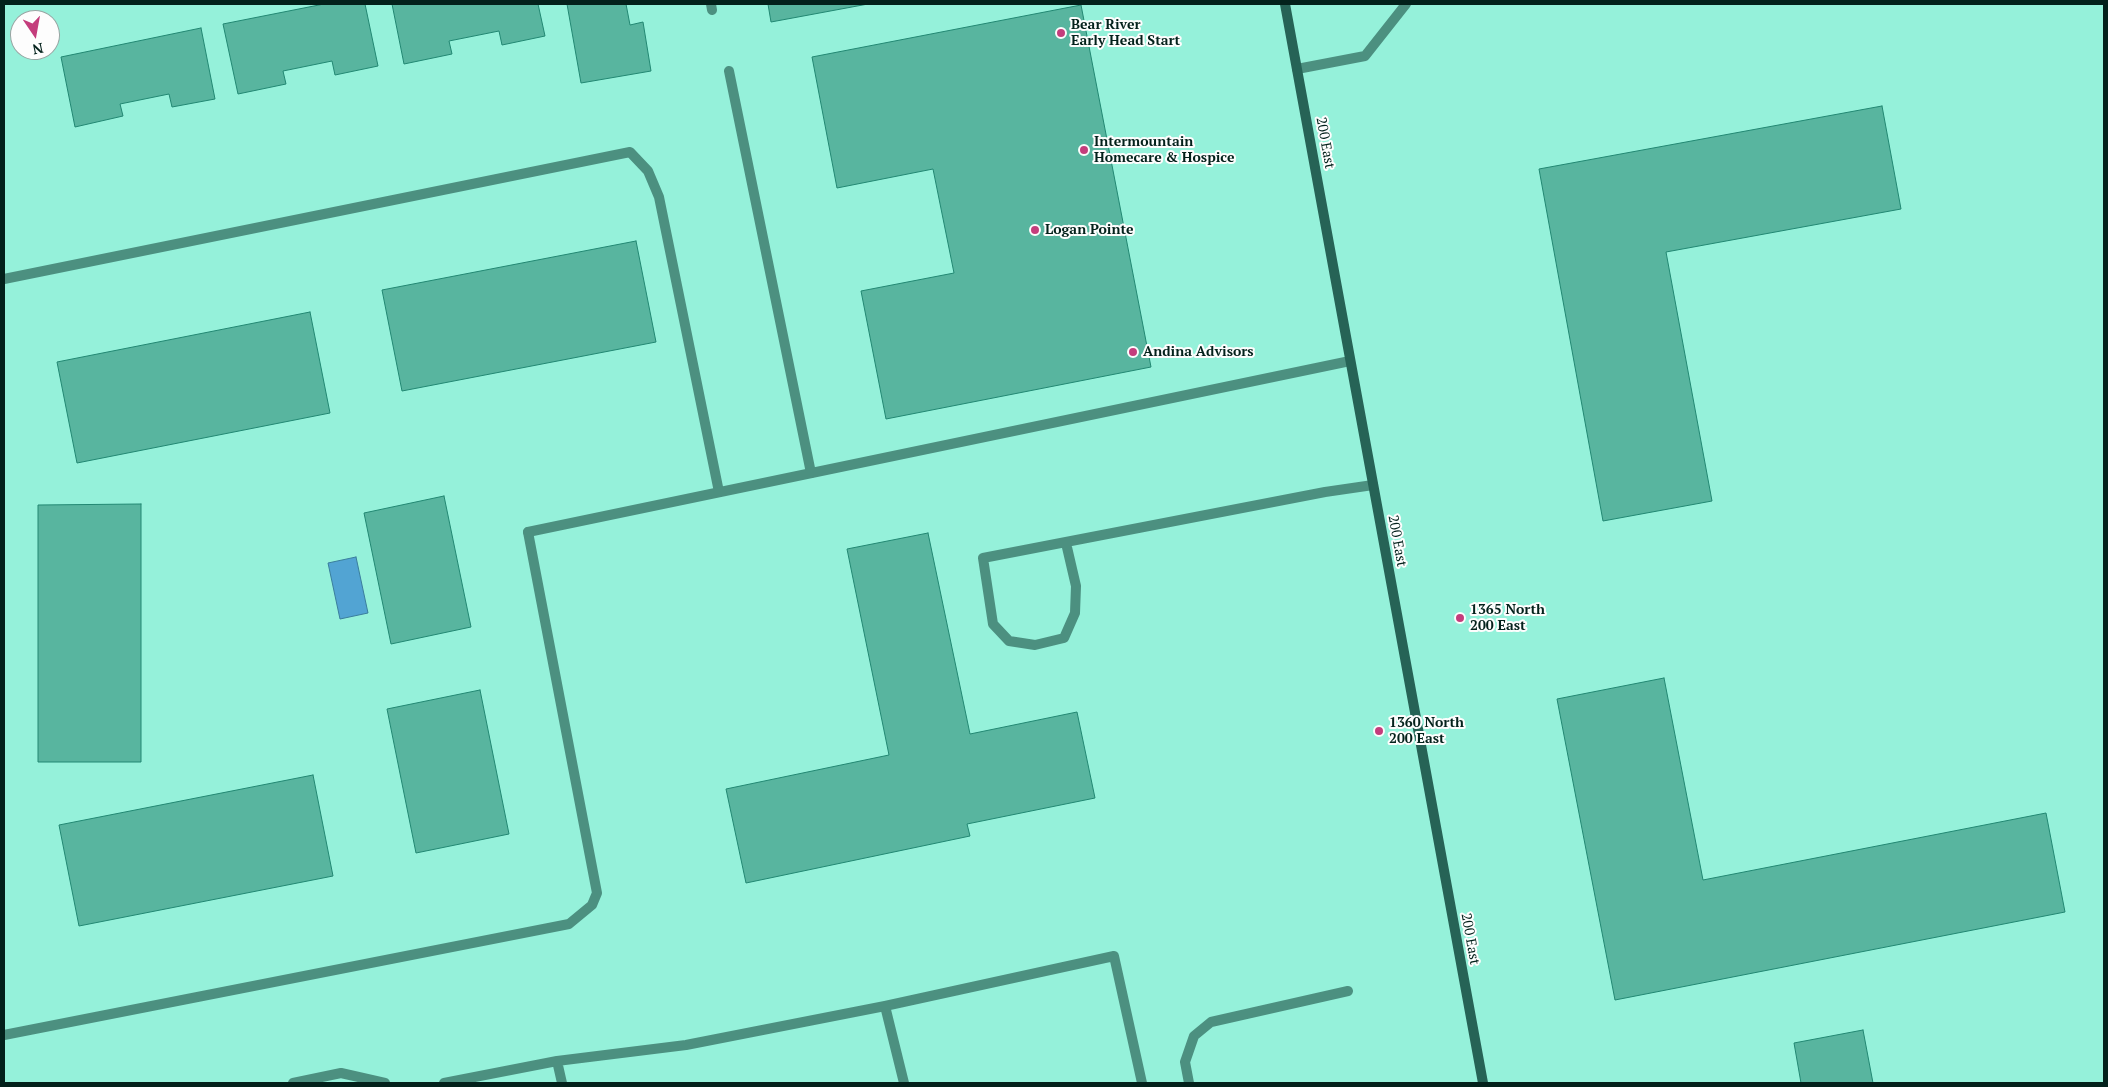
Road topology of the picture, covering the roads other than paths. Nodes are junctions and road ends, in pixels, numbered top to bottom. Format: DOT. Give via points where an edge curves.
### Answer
graph roads {
  1 [pos="1285,4"];
  2 [pos="1406,4"];
  3 [pos="1297,69"];
  4 [pos="729,71"];
  5 [pos="4,279"];
  6 [pos="1350,360"];
  7 [pos="812,473"];
  8 [pos="1373,485"];
  9 [pos="719,492"];
  10 [pos="1066,543"];
  11 [pos="1348,991"];
  12 [pos="885,1006"];
  13 [pos="4,1035"];
  14 [pos="557,1061"];
  15 [pos="372,1081"];
  16 [pos="293,1083"];
  17 [pos="384,1083"];
  18 [pos="444,1083"];
  19 [pos="562,1083"];
  20 [pos="904,1083"];
  21 [pos="1142,1083"];
  22 [pos="1189,1083"];
  23 [pos="1483,1083"];
  1 -- 3 [label="main road, 200 East"];
  2 -- 3 [label="street" via="1365,56"];
  3 -- 6 [label="main road, 200 East"];
  4 -- 7 [label="street"];
  5 -- 9 [label="street" via="630,152 648,171 660,197"];
  6 -- 7 [label="street"];
  6 -- 8 [label="main road, 200 East"];
  7 -- 9 [label="street"];
  8 -- 10 [label="street"];
  8 -- 23 [label="main road, 200 East"];
  9 -- 13 [label="street" via="528,532 597,893 592,905 569,924"];
  10 -- 10 [label="street" via="983,558 993,624 1009,641 1035,645 1064,638 1075,613 1076,586"];
  11 -- 22 [label="street" via="1210,1022 1194,1036 1185,1062"];
  12 -- 14 [label="street" via="686,1045"];
  12 -- 20 [label="street"];
  12 -- 21 [label="street" via="1114,956"];
  14 -- 18 [label="street"];
  14 -- 19 [label="street"];
  15 -- 16 [label="street" via="340,1073"];
  15 -- 17 [label="street"];
}
